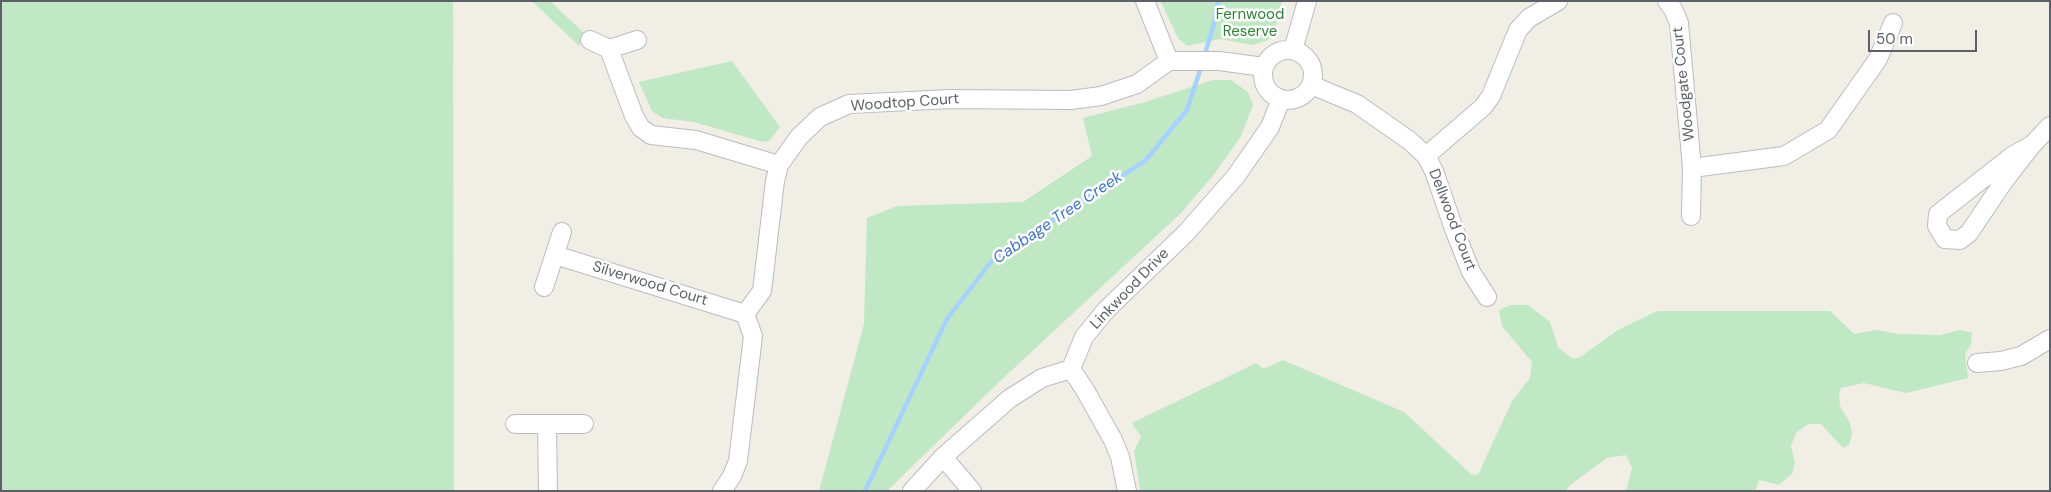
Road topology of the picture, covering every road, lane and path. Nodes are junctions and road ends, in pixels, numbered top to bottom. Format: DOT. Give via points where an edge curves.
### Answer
graph roads {
  1 [pos="1145,1"];
  2 [pos="1306,1"];
  3 [pos="1558,1"];
  4 [pos="1667,1"];
  5 [pos="1893,23"];
  6 [pos="590,40"];
  7 [pos="637,40"];
  8 [pos="609,49"];
  9 [pos="1293,50"];
  10 [pos="1169,61"];
  11 [pos="1264,67"];
  12 [pos="1311,85"];
  13 [pos="1281,99"];
  14 [pos="2050,126"];
  15 [pos="2032,145"];
  16 [pos="1426,156"];
  17 [pos="779,165"];
  18 [pos="1692,168"];
  19 [pos="1691,216"];
  20 [pos="562,232"];
  21 [pos="554,255"];
  22 [pos="544,287"];
  23 [pos="1488,296"];
  24 [pos="745,314"];
  25 [pos="2050,338"];
  26 [pos="1977,363"];
  27 [pos="1071,369"];
  28 [pos="515,424"];
  29 [pos="547,424"];
  30 [pos="584,424"];
  31 [pos="943,457"];
  32 [pos="548,491"];
  33 [pos="722,491"];
  34 [pos="912,491"];
  35 [pos="972,491"];
  36 [pos="1127,491"];
  1 -- 10 [label="street"];
  2 -- 9 [label="street"];
  3 -- 16 [label="street" via="1529,18 1518,30 1491,96 1483,107"];
  4 -- 18 [label="street, Woodgate Court" via="1679,23"];
  5 -- 18 [label="street" via="1878,59 1828,130 1784,156"];
  6 -- 8 [label="street"];
  7 -- 8 [label="street"];
  8 -- 17 [label="street" via="634,116 641,128 651,135 696,140"];
  9 -- 11 [label="street" via="1279,51 1267,60"];
  9 -- 12 [label="street" via="1311,63 1314,78"];
  10 -- 11 [label="street" via="1219,61"];
  10 -- 17 [label="street, Woodtop Court" via="1136,84 1100,96 1071,100 950,98 849,104 820,117 799,137"];
  11 -- 13 [label="street" via="1264,83"];
  12 -- 13 [label="street" via="1296,99"];
  12 -- 16 [label="street, Dellwood Court" via="1357,104"];
  13 -- 27 [label="street, Linkwood Drive" via="1270,127 1236,176 1186,233 1106,310 1084,337"];
  14 -- 15 [label="street"];
  15 -- 15 [label="street" via="1969,233 1960,240 1945,239 1937,226 1938,214 2012,156"];
  16 -- 23 [label="street, Dellwood Court" via="1471,272"];
  17 -- 24 [label="street, Woodtop Court" via="762,291"];
  18 -- 19 [label="street, Woodgate Court"];
  20 -- 21 [label="street"];
  21 -- 22 [label="street"];
  21 -- 24 [label="street, Silverwood Court"];
  24 -- 33 [label="street" via="753,336 738,461"];
  25 -- 26 [label="street" via="2021,356"];
  27 -- 31 [label="street" via="1042,378 1009,399"];
  27 -- 36 [label="street" via="1113,440"];
  28 -- 29 [label="street"];
  29 -- 30 [label="street"];
  29 -- 32 [label="street"];
  31 -- 34 [label="street"];
  31 -- 35 [label="street"];
}
